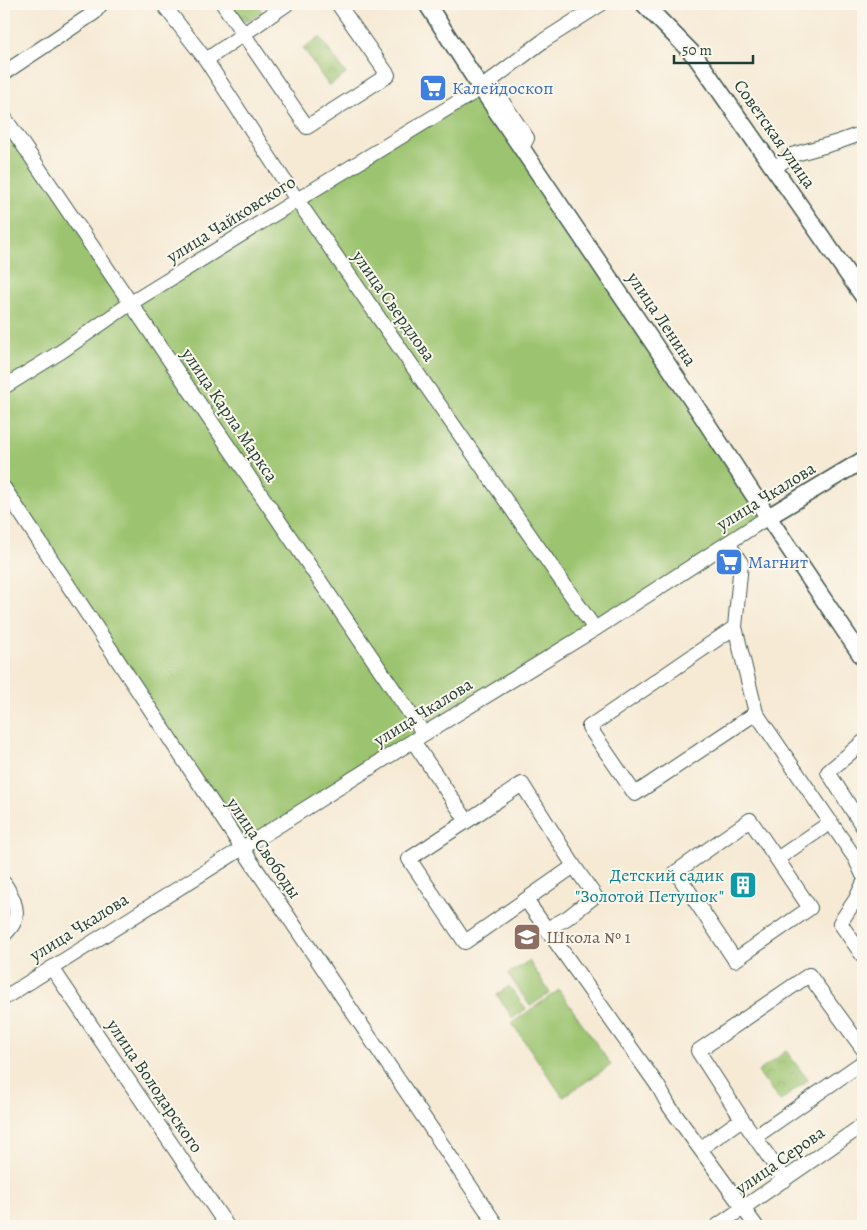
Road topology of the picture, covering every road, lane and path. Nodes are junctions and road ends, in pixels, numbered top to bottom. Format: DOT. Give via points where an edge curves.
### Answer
graph roads {
  1 [pos="101,4"];
  2 [pos="162,4"];
  3 [pos="223,4"];
  4 [pos="287,4"];
  5 [pos="338,4"];
  6 [pos="601,4"];
  7 [pos="644,4"];
  8 [pos="432,5"];
  9 [pos="267,9"];
  10 [pos="244,34"];
  11 [pos="206,60"];
  12 [pos="4,73"];
  13 [pos="485,85"];
  14 [pos="4,117"];
  15 [pos="863,133"];
  16 [pos="774,168"];
  17 [pos="297,200"];
  18 [pos="863,296"];
  19 [pos="131,303"];
  20 [pos="4,387"];
  21 [pos="863,460"];
  22 [pos="4,488"];
  23 [pos="768,517"];
  24 [pos="728,543"];
  25 [pos="735,627"];
  26 [pos="595,629"];
  27 [pos="863,658"];
  28 [pos="756,713"];
  29 [pos="419,738"];
  30 [pos="863,742"];
  31 [pos="467,821"];
  32 [pos="831,822"];
  33 [pos="863,827"];
  34 [pos="242,848"];
  35 [pos="777,858"];
  36 [pos="574,866"];
  37 [pos="863,875"];
  38 [pos="4,883"];
  39 [pos="863,884"];
  40 [pos="526,900"];
  41 [pos="547,929"];
  42 [pos="4,935"];
  43 [pos="863,956"];
  44 [pos="52,968"];
  45 [pos="4,998"];
  46 [pos="863,1049"];
  47 [pos="863,1062"];
  48 [pos="742,1119"];
  49 [pos="863,1124"];
  50 [pos="755,1137"];
  51 [pos="701,1148"];
  52 [pos="785,1180"];
  53 [pos="744,1209"];
  54 [pos="227,1226"];
  55 [pos="497,1226"];
  56 [pos="717,1226"];
  57 [pos="756,1226"];
  1 -- 12 [label="street" via="94,13"];
  2 -- 11 [label="street, улица Свердлова"];
  3 -- 10 [label="street"];
  4 -- 9 [label="street"];
  5 -- 10 [label="street" via="388,75 307,127"];
  6 -- 13 [label="street, улица Чайковского" via="543,41"];
  7 -- 16 [label="main road, Советская улица" via="696,57"];
  8 -- 13 [label="main road, улица Ленина"];
  9 -- 10 [label="street"];
  10 -- 11 [label="street"];
  11 -- 17 [label="street, улица Свердлова"];
  13 -- 17 [label="street, улица Чайковского"];
  13 -- 23 [label="main road, улица Ленина" via="522,148"];
  14 -- 19 [label="street, улица Карла Маркса"];
  15 -- 16 [label="street" via="792,155"];
  16 -- 18 [label="main road, Советская улица"];
  17 -- 19 [label="street, улица Чайковского"];
  17 -- 26 [label="street, улица Свердлова"];
  19 -- 20 [label="street, улица Чайковского"];
  19 -- 29 [label="street, улица Карла Маркса"];
  21 -- 23 [label="main road, улица Чкалова"];
  22 -- 34 [label="street, улица Свободы"];
  23 -- 24 [label="street, улица Чкалова"];
  23 -- 27 [label="main road, улица Ленина"];
  24 -- 25 [label="street" via="741,563"];
  24 -- 26 [label="street, улица Чкалова"];
  25 -- 28 [label="street"];
  25 -- 28 [label="street" via="589,726 635,794"];
  26 -- 29 [label="street, улица Чкалова"];
  28 -- 32 [label="street"];
  29 -- 31 [label="street, улица Карла Маркса"];
  29 -- 34 [label="street, улица Чкалова"];
  30 -- 33 [label="street" via="828,772"];
  31 -- 36 [label="street" via="522,784"];
  31 -- 40 [label="street" via="409,859 465,942"];
  32 -- 35 [label="street"];
  32 -- 37 [label="street"];
  34 -- 44 [label="street, улица Чкалова"];
  34 -- 55 [label="street, улица Свободы"];
  35 -- 35 [label="street" via="750,820 676,872 734,960 810,908"];
  36 -- 40 [label="street"];
  36 -- 41 [label="street" via="595,896"];
  38 -- 42 [label="street" via="12,896 15,910 14,922"];
  39 -- 43 [label="street" via="840,923"];
  40 -- 41 [label="street"];
  41 -- 51 [label="street"];
  44 -- 45 [label="street, улица Чкалова"];
  44 -- 54 [label="street, улица Володарского"];
  46 -- 48 [label="street" via="809,975 698,1051"];
  47 -- 50 [label="street"];
  48 -- 50 [label="street"];
  48 -- 51 [label="street"];
  49 -- 52 [label="street, улица Серова"];
  50 -- 52 [label="street"];
  51 -- 53 [label="street"];
  52 -- 53 [label="street, улица Серова"];
  53 -- 56 [label="street, улица Серова"];
  53 -- 57 [label="street"];
}
